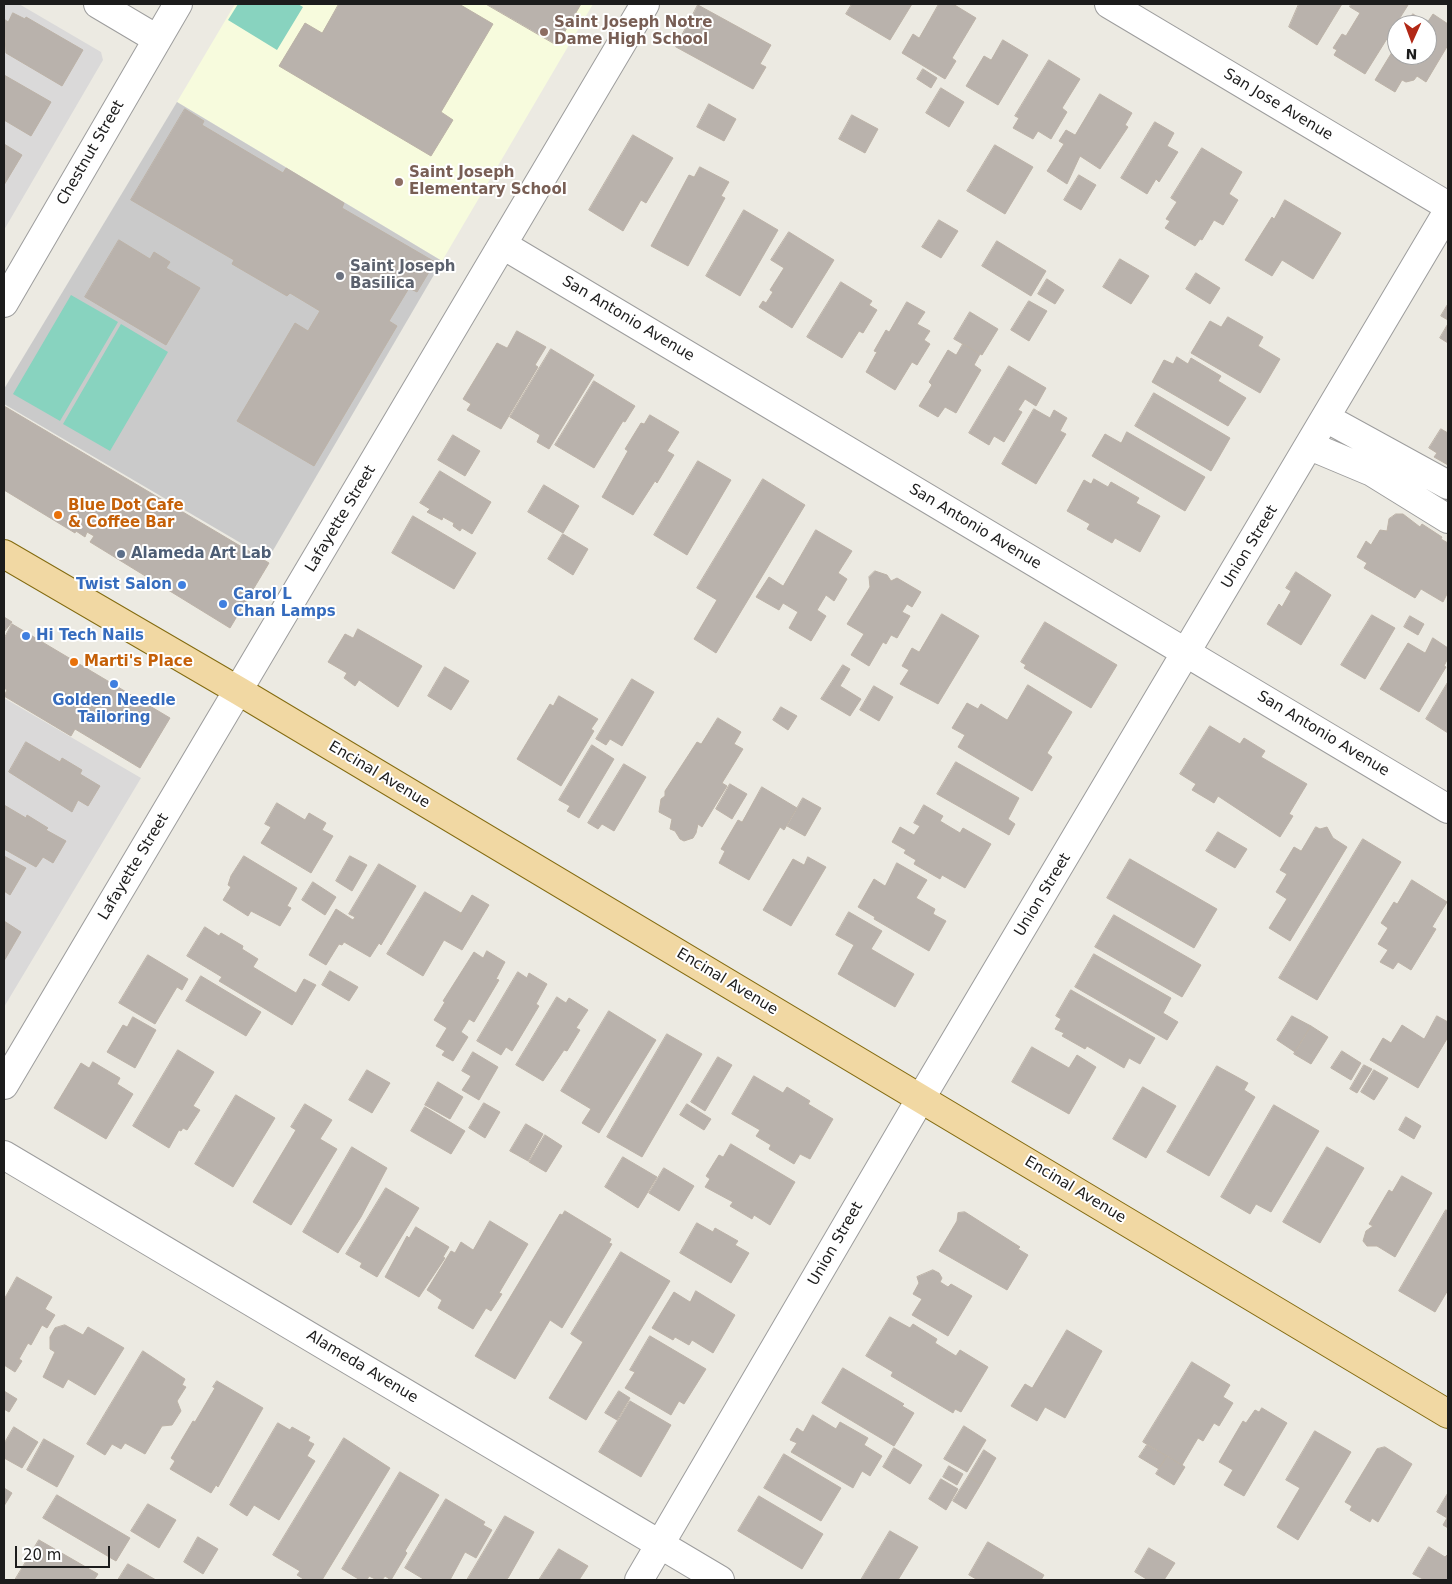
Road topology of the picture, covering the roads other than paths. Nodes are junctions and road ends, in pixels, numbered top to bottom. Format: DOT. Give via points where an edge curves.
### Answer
graph roads {
  1 [pos="98,4"];
  2 [pos="178,4"];
  3 [pos="645,4"];
  4 [pos="1109,4"];
  5 [pos="157,38"];
  6 [pos="1448,206"];
  7 [pos="1448,211"];
  8 [pos="503,245"];
  9 [pos="4,303"];
  10 [pos="1326,418"];
  11 [pos="1310,446"];
  12 [pos="1448,485"];
  13 [pos="1448,519"];
  14 [pos="4,554"];
  15 [pos="1187,654"];
  16 [pos="239,692"];
  17 [pos="1448,808"];
  18 [pos="4,1085"];
  19 [pos="921,1098"];
  20 [pos="4,1155"];
  21 [pos="1448,1414"];
  22 [pos="660,1545"];
  23 [pos="639,1580"];
  24 [pos="720,1580"];
  1 -- 5 [label="street"];
  2 -- 5 [label="street, Chestnut Street"];
  3 -- 8 [label="street, Lafayette Street"];
  4 -- 6 [label="street, San Jose Avenue"];
  5 -- 9 [label="street, Chestnut Street"];
  7 -- 10 [label="street, Union Street"];
  8 -- 15 [label="street, San Antonio Avenue"];
  8 -- 16 [label="street, Lafayette Street"];
  10 -- 11 [label="street, Union Street"];
  10 -- 12 [label="street"];
  11 -- 13 [label="street" via="1372,472"];
  11 -- 15 [label="street, Union Street"];
  14 -- 16 [label="main road, Encinal Avenue"];
  15 -- 17 [label="street, San Antonio Avenue"];
  15 -- 19 [label="street, Union Street"];
  16 -- 18 [label="street, Lafayette Street"];
  16 -- 19 [label="main road, Encinal Avenue"];
  19 -- 21 [label="main road, Encinal Avenue"];
  19 -- 22 [label="street, Union Street"];
  20 -- 22 [label="street, Alameda Avenue"];
  22 -- 23 [label="street, Union Street"];
  22 -- 24 [label="street, Alameda Avenue"];
}
